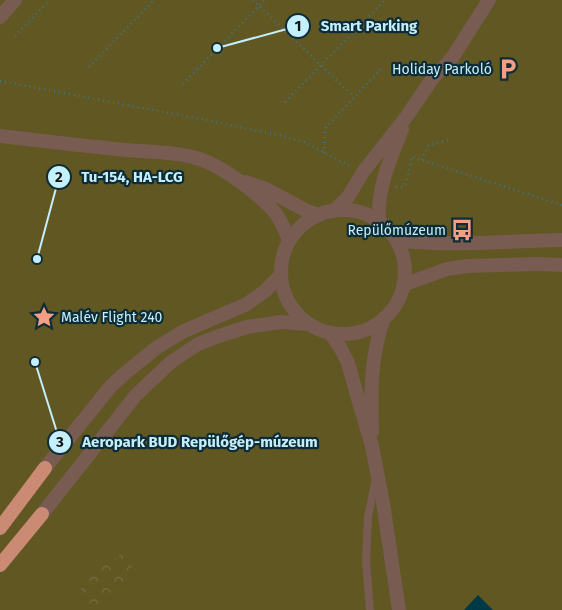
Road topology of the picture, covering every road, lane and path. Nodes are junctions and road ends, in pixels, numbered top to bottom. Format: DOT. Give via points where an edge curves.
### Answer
graph roads {
  1 [pos="15,0"];
  2 [pos="50,0"];
  3 [pos="154,0"];
  4 [pos="253,0"];
  5 [pos="265,0"];
  6 [pos="385,0"];
  7 [pos="489,0"];
  8 [pos="259,6"];
  9 [pos="0,17"];
  10 [pos="15,36"];
  11 [pos="321,65"];
  12 [pos="89,67"];
  13 [pos="381,69"];
  14 [pos="0,81"];
  15 [pos="183,84"];
  16 [pos="354,97"];
  17 [pos="285,102"];
  18 [pos="407,116"];
  19 [pos="0,136"];
  20 [pos="450,139"];
  21 [pos="324,153"];
  22 [pos="422,160"];
  23 [pos="363,172"];
  24 [pos="236,179"];
  25 [pos="383,181"];
  26 [pos="562,205"];
  27 [pos="334,211"];
  28 [pos="318,215"];
  29 [pos="379,222"];
  30 [pos="396,240"];
  31 [pos="562,240"];
  32 [pos="289,241"];
  33 [pos="562,265"];
  34 [pos="281,275"];
  35 [pos="403,285"];
  36 [pos="384,318"];
  37 [pos="308,324"];
  38 [pos="330,333"];
  39 [pos="372,446"];
  40 [pos="376,466"];
  41 [pos="45,468"];
  42 [pos="42,514"];
  43 [pos="0,517"];
  44 [pos="0,528"];
  45 [pos="0,565"];
  46 [pos="370,610"];
  47 [pos="399,610"];
  1 -- 9 [label="street"];
  2 -- 10 [label="path"];
  3 -- 12 [label="path"];
  4 -- 8 [label="path"];
  5 -- 8 [label="path"];
  6 -- 11 [label="path"];
  7 -- 18 [label="street" via="452,58 432,79"];
  8 -- 11 [label="path"];
  8 -- 15 [label="path"];
  11 -- 16 [label="path"];
  11 -- 17 [label="path"];
  13 -- 16 [label="path"];
  14 -- 21 [label="path" via="283,136 304,142"];
  16 -- 21 [label="path" via="326,127"];
  18 -- 23 [label="street"];
  18 -- 25 [label="street"];
  19 -- 24 [label="street" via="192,157"];
  20 -- 22 [label="path" via="428,146"];
  21 -- 23 [label="path"];
  22 -- 25 [label="path" via="412,157 402,188"];
  22 -- 26 [label="path"];
  23 -- 27 [label="street" via="348,197"];
  24 -- 28 [label="street" via="266,189"];
  24 -- 32 [label="street" via="271,208 283,224"];
  25 -- 29 [label="street"];
  27 -- 28 [label="street"];
  27 -- 29 [label="street" via="358,212"];
  28 -- 32 [label="street"];
  29 -- 30 [label="street"];
  30 -- 31 [label="street" via="421,244 467,244"];
  30 -- 35 [label="street" via="403,257"];
  32 -- 34 [label="street"];
  33 -- 35 [label="street" via="467,266 447,269"];
  34 -- 37 [label="street" via="289,303"];
  34 -- 41 [label="street" via="247,304 184,331 124,374"];
  35 -- 36 [label="street" via="396,303"];
  36 -- 38 [label="street" via="358,332"];
  36 -- 39 [label="street" via="374,353 371,384"];
  37 -- 38 [label="street"];
  37 -- 42 [label="street" via="281,322 247,327 198,344 171,362 136,395"];
  38 -- 39 [label="street" via="348,363"];
  39 -- 40 [label="street"];
  40 -- 46 [label="lane" via="368,517 366,561"];
  40 -- 47 [label="street"];
  41 -- 43 [label="highway"];
  41 -- 44 [label="highway"];
  42 -- 45 [label="highway"];
}
